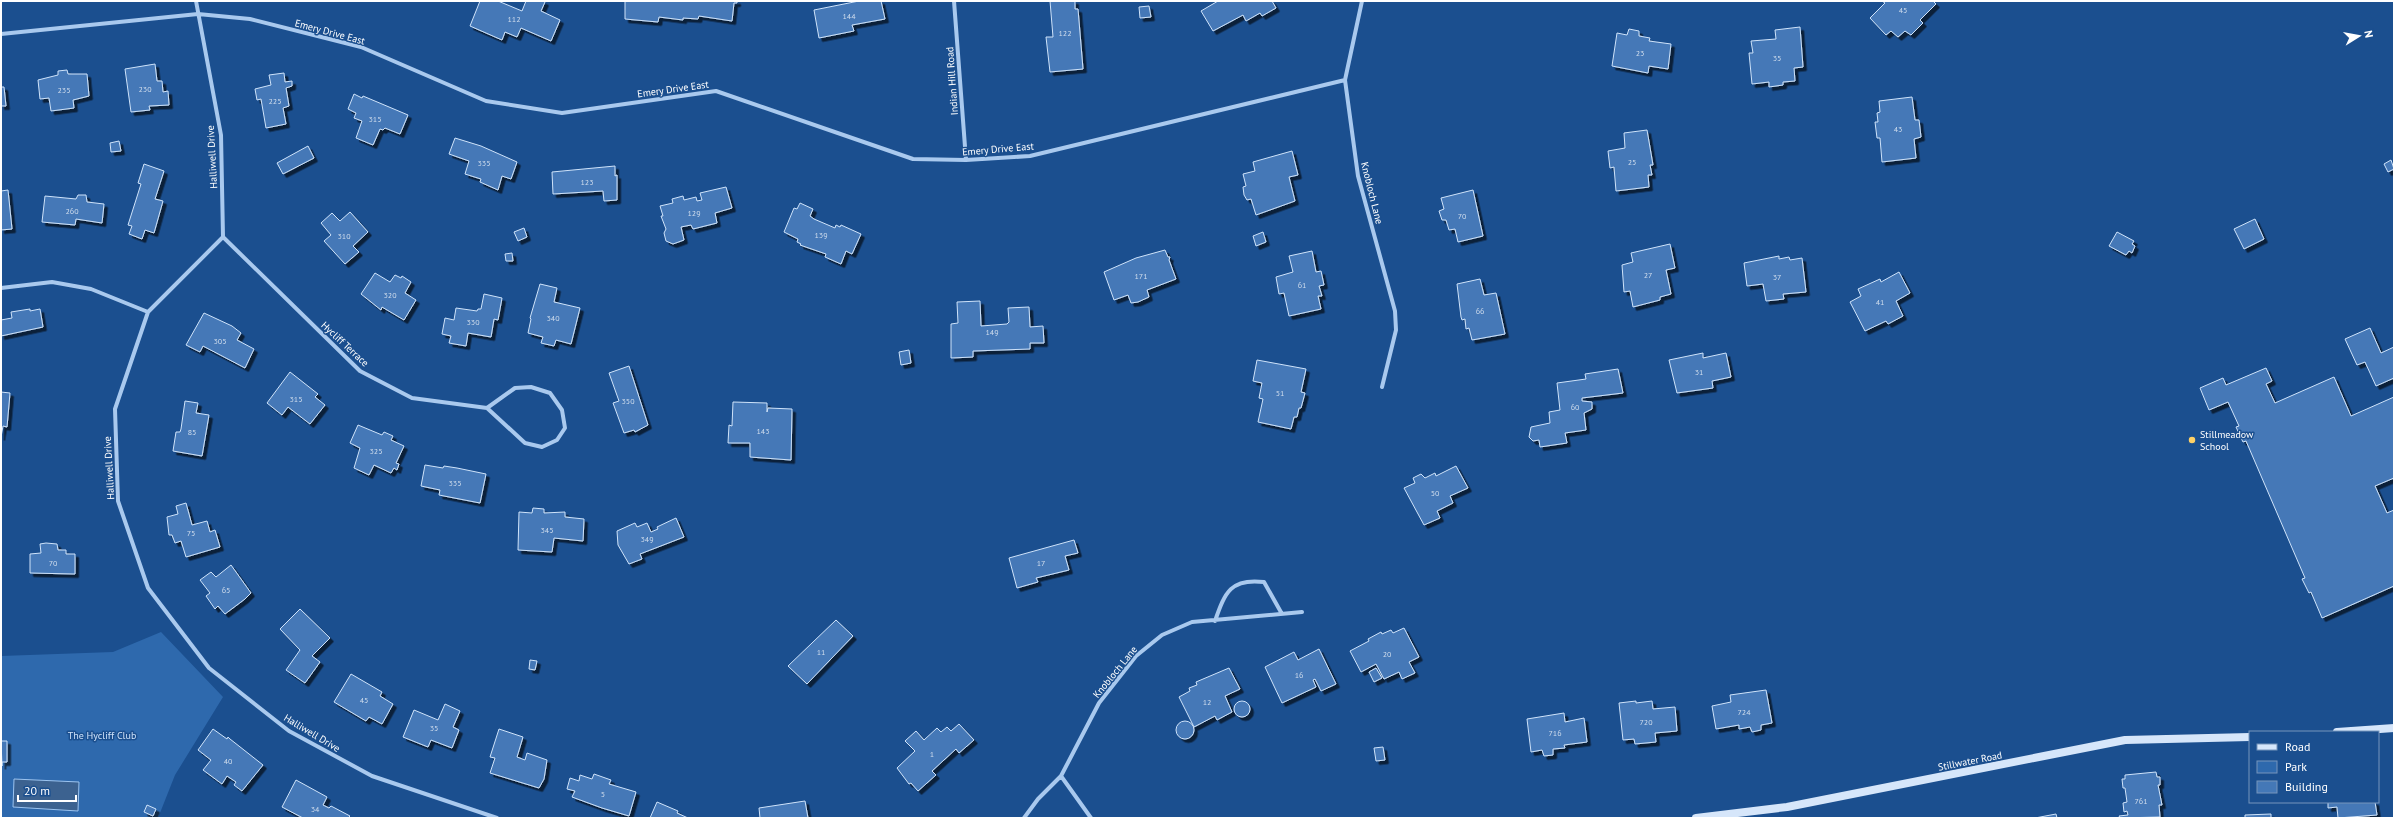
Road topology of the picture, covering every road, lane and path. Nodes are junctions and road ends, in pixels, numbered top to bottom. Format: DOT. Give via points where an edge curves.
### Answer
graph roads {
  1 [pos="196,1"];
  2 [pos="954,1"];
  3 [pos="1362,1"];
  4 [pos="198,14"];
  5 [pos="1,34"];
  6 [pos="1344,80"];
  7 [pos="966,160"];
  8 [pos="223,237"];
  9 [pos="1,288"];
  10 [pos="148,312"];
  11 [pos="1382,386"];
  12 [pos="487,408"];
  13 [pos="1302,612"];
  14 [pos="1282,614"];
  15 [pos="1215,620"];
  16 [pos="2394,728"];
  17 [pos="2351,731"];
  18 [pos="2249,737"];
  19 [pos="1061,776"];
  20 [pos="497,818"];
  21 [pos="1024,818"];
  22 [pos="1091,818"];
  23 [pos="1696,818"];
  1 -- 4 [label="street, Halliwell Drive"];
  2 -- 7 [label="street, Indian Hill Road"];
  3 -- 6 [label="street, Knobloch Lane"];
  4 -- 5 [label="street, Emery Drive East"];
  4 -- 7 [label="street, Emery Drive East" via="250,19 361,47 486,101 562,113 716,91 913,159"];
  4 -- 8 [label="street, Halliwell Drive" via="221,135"];
  6 -- 7 [label="street, Emery Drive East" via="1030,156"];
  6 -- 11 [label="street, Knobloch Lane" via="1358,176 1395,311 1396,330"];
  8 -- 10 [label="street, Halliwell Drive"];
  8 -- 12 [label="street, Hycliff Terrace" via="360,371 412,398"];
  9 -- 10 [label="street" via="52,282 91,288"];
  10 -- 20 [label="street, Halliwell Drive" via="115,409 118,501 148,588 209,668 290,731 372,776"];
  12 -- 12 [label="street" via="525,443 542,447 557,440 565,428 562,410 550,393 532,387 515,388"];
  13 -- 14 [label="street, Knobloch Lane"];
  14 -- 15 [label="street, Knobloch Lane"];
  14 -- 15 [label="street" via="1264,582 1248,580 1230,589"];
  15 -- 19 [label="street, Knobloch Lane" via="1192,622 1162,635 1136,656 1099,703"];
  16 -- 17 [label="main road"];
  18 -- 23 [label="main road, Stillwater Road" via="2125,740 1787,807"];
  19 -- 21 [label="street, Knobloch Lane" via="1038,799"];
  19 -- 22 [label="street"];
}
